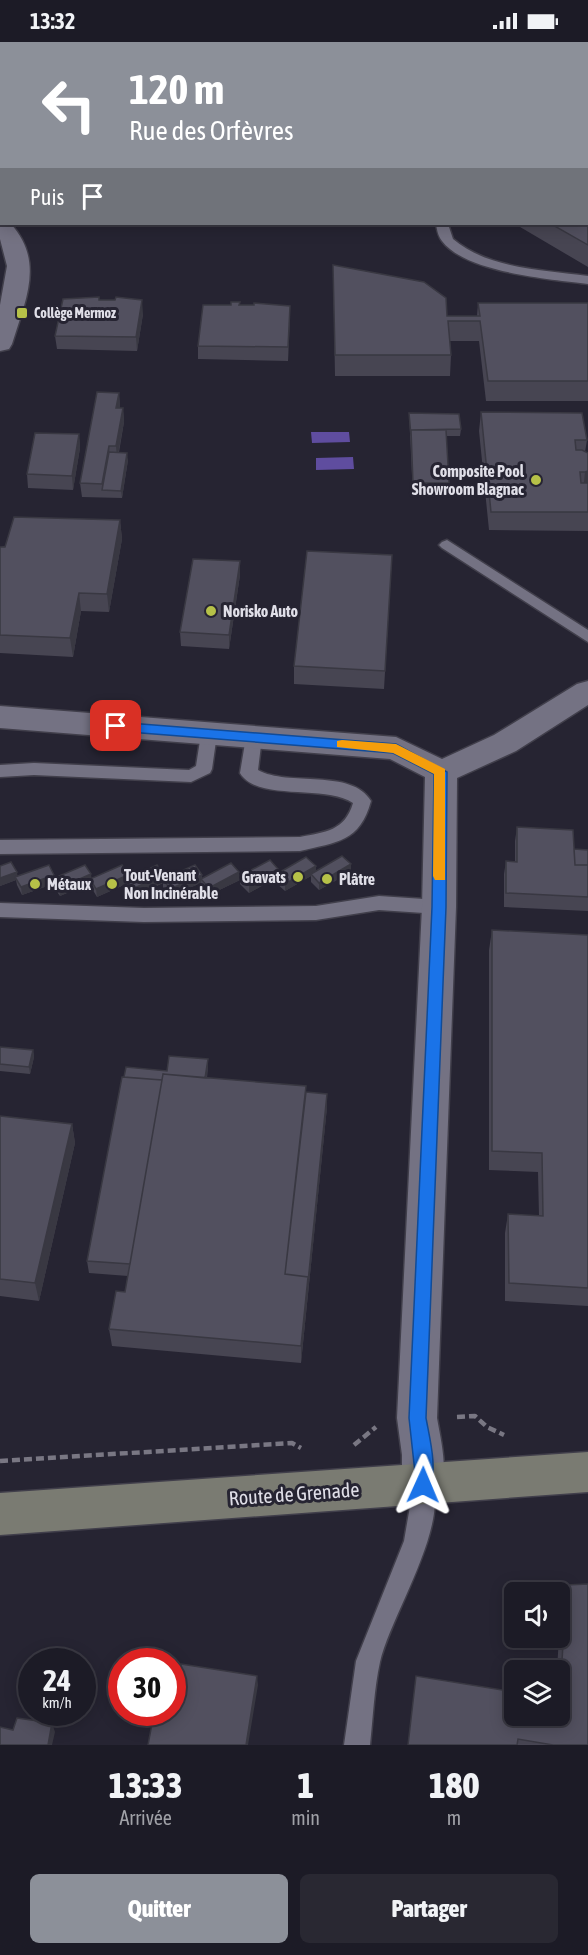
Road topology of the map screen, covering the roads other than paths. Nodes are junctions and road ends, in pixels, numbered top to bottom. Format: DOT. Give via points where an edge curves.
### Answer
graph roads {
  1 [pos="0,225"];
  2 [pos="442,225"];
  3 [pos="588,280"];
  4 [pos="0,344"];
  5 [pos="447,545"];
  6 [pos="588,637"];
  7 [pos="588,691"];
  8 [pos="0,717"];
  9 [pos="209,735"];
  10 [pos="254,737"];
  11 [pos="0,771"];
  12 [pos="441,772"];
  13 [pos="0,847"];
  14 [pos="439,907"];
  15 [pos="0,910"];
  16 [pos="588,1472"];
  17 [pos="423,1485"];
  18 [pos="0,1515"];
  19 [pos="357,1745"];
  1 -- 4 [label="street" via="17,248 21,268"];
  2 -- 3 [label="lane" via="449,243 465,254 516,269"];
  5 -- 6 [label="lane"];
  7 -- 12 [label="street" via="505,743"];
  8 -- 9 [label="street"];
  9 -- 10 [label="street"];
  9 -- 11 [label="lane" via="204,769 191,776"];
  10 -- 12 [label="street" via="396,748"];
  10 -- 13 [label="lane" via="249,773 260,782 337,787 353,792 362,801 359,819 346,832 300,844"];
  12 -- 14 [label="street"];
  14 -- 15 [label="lane" via="379,903 316,913 144,915"];
  14 -- 17 [label="street" via="417,1418"];
  16 -- 17 [label="main road, Route de Grenade"];
  17 -- 18 [label="main road, Route de Grenade"];
  17 -- 19 [label="lane" via="416,1541 368,1661"];
}
